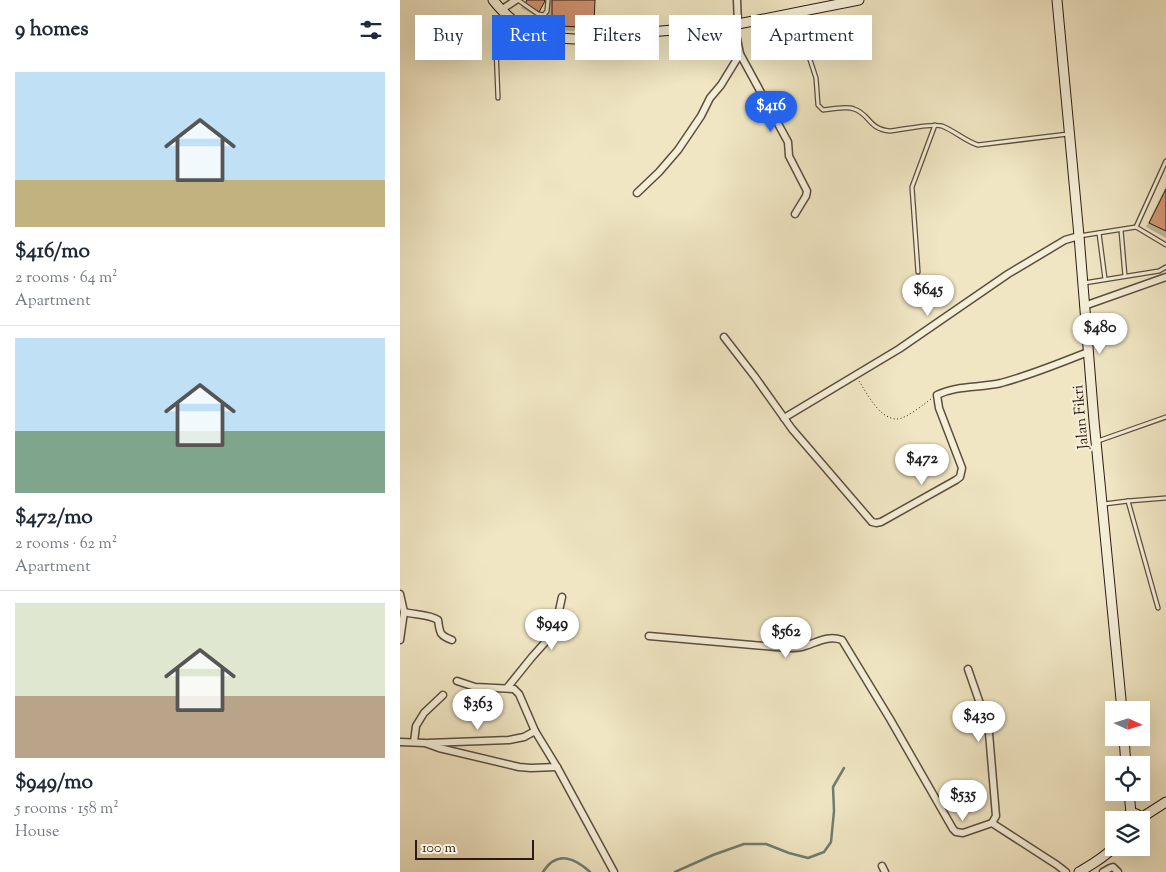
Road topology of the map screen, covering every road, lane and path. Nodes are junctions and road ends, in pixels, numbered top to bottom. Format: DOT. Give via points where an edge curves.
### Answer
graph roads {
  1 [pos="493,0"];
  2 [pos="517,0"];
  3 [pos="548,0"];
  4 [pos="737,0"];
  5 [pos="859,0"];
  6 [pos="1057,0"];
  7 [pos="828,3"];
  8 [pos="501,10"];
  9 [pos="795,13"];
  10 [pos="507,15"];
  11 [pos="736,15"];
  12 [pos="741,23"];
  13 [pos="669,30"];
  14 [pos="565,38"];
  15 [pos="741,56"];
  16 [pos="496,60"];
  17 [pos="737,60"];
  18 [pos="498,98"];
  19 [pos="935,125"];
  20 [pos="1069,134"];
  21 [pos="1166,161"];
  22 [pos="637,193"];
  23 [pos="795,214"];
  24 [pos="1136,227"];
  25 [pos="1121,230"];
  26 [pos="1099,233"];
  27 [pos="1079,236"];
  28 [pos="1166,245"];
  29 [pos="1166,267"];
  30 [pos="918,272"];
  31 [pos="1125,276"];
  32 [pos="1166,277"];
  33 [pos="1105,280"];
  34 [pos="1082,283"];
  35 [pos="1084,306"];
  36 [pos="724,337"];
  37 [pos="1088,352"];
  38 [pos="856,376"];
  39 [pos="937,395"];
  40 [pos="1166,417"];
  41 [pos="784,418"];
  42 [pos="1096,442"];
  43 [pos="1166,498"];
  44 [pos="1128,501"];
  45 [pos="1102,505"];
  46 [pos="400,594"];
  47 [pos="562,597"];
  48 [pos="1158,608"];
  49 [pos="404,612"];
  50 [pos="648,636"];
  51 [pos="400,640"];
  52 [pos="452,640"];
  53 [pos="968,668"];
  54 [pos="457,681"];
  55 [pos="508,688"];
  56 [pos="443,695"];
  57 [pos="1121,701"];
  58 [pos="535,731"];
  59 [pos="400,742"];
  60 [pos="414,742"];
  61 [pos="425,744"];
  62 [pos="557,767"];
  63 [pos="1166,802"];
  64 [pos="1150,815"];
  65 [pos="992,823"];
  66 [pos="1105,856"];
  67 [pos="614,872"];
  68 [pos="1066,872"];
  69 [pos="1079,872"];
  70 [pos="1102,872"];
  71 [pos="1118,872"];
  1 -- 8 [label="street"];
  2 -- 3 [label="lane" via="544,15"];
  2 -- 8 [label="street"];
  4 -- 11 [label="street"];
  5 -- 7 [label="street"];
  6 -- 20 [label="street, Jalan Fikri"];
  7 -- 9 [label="street"];
  8 -- 10 [label="street"];
  9 -- 12 [label="street"];
  9 -- 19 [label="lane" via="816,78 820,108 852,108 883,131"];
  13 -- 14 [label="street"];
  15 -- 23 [label="street" via="788,142 789,156 807,191"];
  16 -- 18 [label="lane"];
  17 -- 22 [label="street" via="678,150"];
  19 -- 20 [label="lane" via="978,145"];
  19 -- 30 [label="lane" via="912,187"];
  20 -- 27 [label="street, Jalan Fikri"];
  21 -- 24 [label="lane"];
  24 -- 25 [label="lane"];
  24 -- 28 [label="lane"];
  25 -- 26 [label="lane"];
  25 -- 31 [label="lane"];
  26 -- 27 [label="lane"];
  26 -- 33 [label="lane"];
  27 -- 34 [label="street, Jalan Fikri"];
  27 -- 38 [label="street" via="1064,240 1008,274"];
  29 -- 31 [label="lane"];
  31 -- 33 [label="lane"];
  32 -- 35 [label="street"];
  33 -- 34 [label="lane"];
  34 -- 35 [label="street, Jalan Fikri"];
  35 -- 37 [label="street, Jalan Fikri"];
  36 -- 41 [label="street"];
  37 -- 39 [label="street" via="1002,383 952,389"];
  37 -- 42 [label="street, Jalan Fikri"];
  38 -- 39 [label="path" via="878,410 897,419"];
  38 -- 41 [label="street"];
  39 -- 41 [label="street" via="962,468 960,476 876,523"];
  40 -- 42 [label="lane"];
  42 -- 45 [label="street, Jalan Fikri"];
  43 -- 44 [label="lane"];
  44 -- 45 [label="lane"];
  44 -- 48 [label="lane"];
  45 -- 57 [label="street, Jalan Fikri"];
  46 -- 49 [label="street"];
  47 -- 55 [label="street" via="549,638"];
  49 -- 51 [label="street"];
  49 -- 52 [label="street" via="434,617 438,620 442,637"];
  50 -- 65 [label="street" via="788,648 803,647 823,639 842,640 956,832 963,833"];
  53 -- 65 [label="street" via="989,733 996,816"];
  54 -- 55 [label="street" via="475,687"];
  55 -- 58 [label="street" via="519,694"];
  56 -- 60 [label="street" via="424,713 416,726"];
  58 -- 61 [label="street" via="509,740"];
  58 -- 62 [label="street"];
  59 -- 60 [label="street"];
  60 -- 61 [label="street"];
  61 -- 62 [label="street" via="519,767"];
  62 -- 67 [label="street"];
  63 -- 64 [label="street"];
  65 -- 68 [label="street"];
  66 -- 69 [label="street"];
  70 -- 71 [label="street" via="1113,867"];
}
